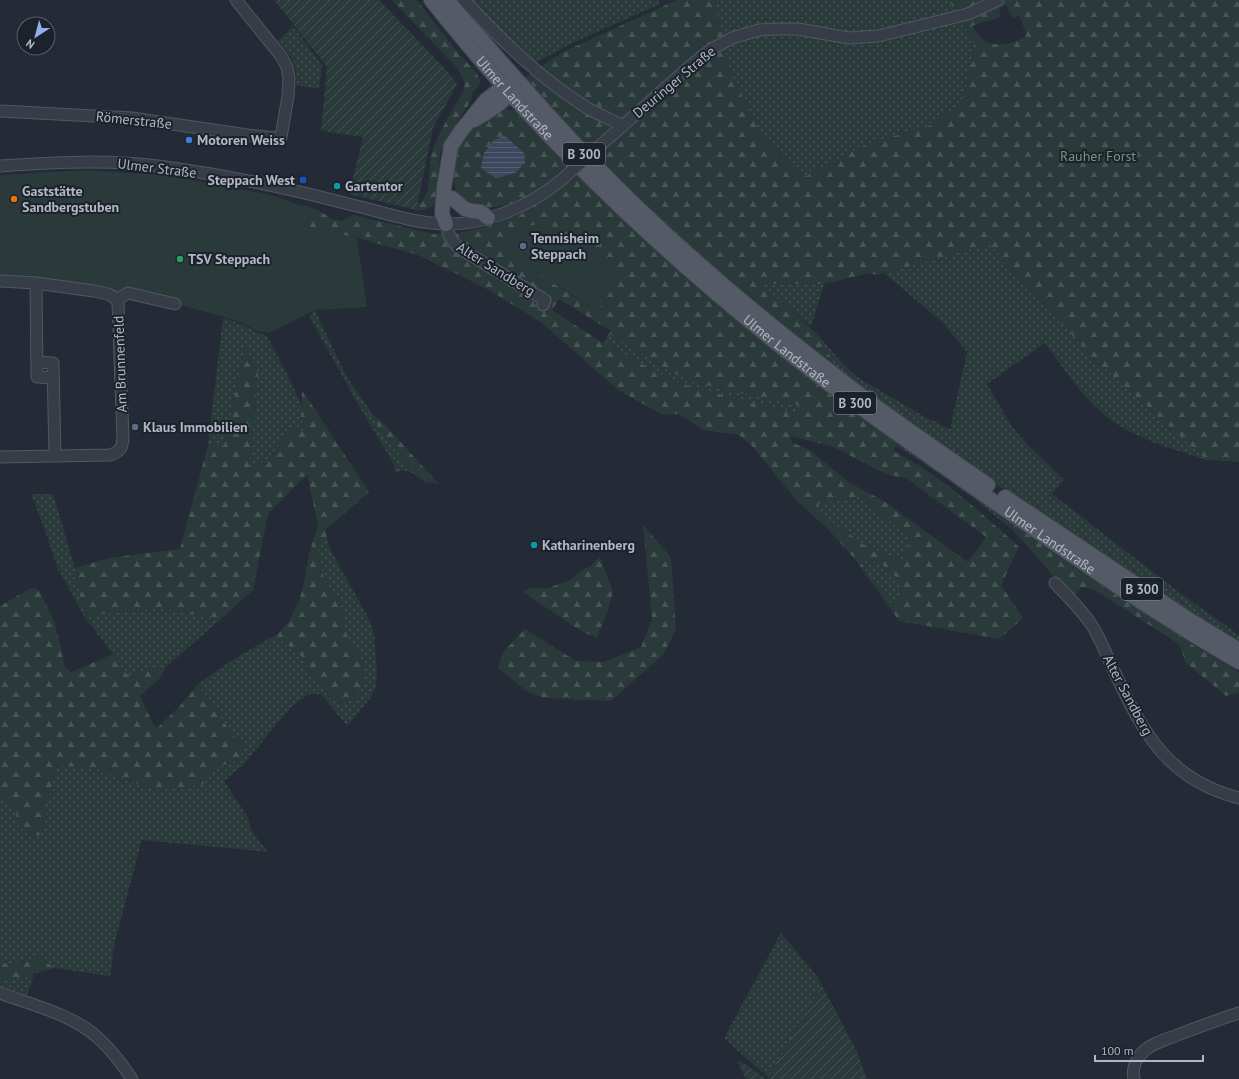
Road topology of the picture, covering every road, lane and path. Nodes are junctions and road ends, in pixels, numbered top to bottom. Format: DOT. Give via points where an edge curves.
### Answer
graph roads {
  1 [pos="236,0"];
  2 [pos="431,0"];
  3 [pos="447,0"];
  4 [pos="464,0"];
  5 [pos="998,0"];
  6 [pos="472,51"];
  7 [pos="518,82"];
  8 [pos="507,91"];
  9 [pos="486,100"];
  10 [pos="0,111"];
  11 [pos="466,124"];
  12 [pos="622,126"];
  13 [pos="0,166"];
  14 [pos="447,174"];
  15 [pos="452,198"];
  16 [pos="488,218"];
  17 [pos="447,227"];
  18 [pos="0,281"];
  19 [pos="36,283"];
  20 [pos="116,300"];
  21 [pos="175,304"];
  22 [pos="543,305"];
  23 [pos="37,362"];
  24 [pos="53,378"];
  25 [pos="55,456"];
  26 [pos="0,457"];
  27 [pos="1055,583"];
  28 [pos="1239,650"];
  29 [pos="1239,662"];
  30 [pos="1239,798"];
  31 [pos="0,994"];
  32 [pos="1239,1013"];
  33 [pos="132,1079"];
  34 [pos="1134,1079"];
  1 -- 10 [label="street, Römerstraße" via="287,67 289,84 281,137 247,135 132,118"];
  2 -- 6 [label="main road, Ulmer Landstraße / B 300"];
  3 -- 7 [label="main road, Ulmer Landstraße / B 300"];
  4 -- 12 [label="street" via="532,67 590,109"];
  5 -- 12 [label="street, Deuringer Straße" via="968,14 878,36 850,38 798,29 779,29 760,30 732,38 710,50 690,66"];
  6 -- 8 [label="main road, Ulmer Landstraße / B 300"];
  6 -- 9 [label="main road" via="485,75"];
  7 -- 8 [label="main road"];
  7 -- 28 [label="main road, Ulmer Landstraße / B 300" via="629,199 704,269 780,333 863,397 1009,500"];
  8 -- 9 [label="main road"];
  8 -- 11 [label="main road" via="499,104"];
  8 -- 29 [label="main road, Ulmer Landstraße / B 300" via="570,158 641,227 737,311 811,370 901,437 1105,577"];
  9 -- 11 [label="main road"];
  11 -- 14 [label="main road" via="451,146"];
  12 -- 16 [label="street, Deuringer Straße, bridge" via="547,191 526,204"];
  13 -- 17 [label="street, Ulmer Straße" via="85,161 172,168 300,192"];
  14 -- 15 [label="main road"];
  14 -- 17 [label="main road" via="442,214"];
  15 -- 16 [label="main road" via="465,209 481,212"];
  15 -- 17 [label="main road"];
  16 -- 17 [label="street, Deuringer Straße"];
  17 -- 22 [label="street, Alter Sandberg" via="452,242 459,248 546,300"];
  18 -- 19 [label="street, Am Brunnenfeld"];
  19 -- 20 [label="street, Am Brunnenfeld" via="94,291 108,294"];
  19 -- 23 [label="street"];
  20 -- 21 [label="street, Am Brunnenfeld" via="128,293"];
  20 -- 25 [label="street, Am Brunnenfeld" via="122,446 118,452 110,455"];
  23 -- 24 [label="street" via="37,377"];
  23 -- 24 [label="street" via="53,362"];
  24 -- 25 [label="street"];
  25 -- 26 [label="street, Am Brunnenfeld"];
  27 -- 30 [label="street, Alter Sandberg" via="1091,625 1130,704 1152,741 1173,764 1196,781"];
  31 -- 33 [label="street" via="60,1015 91,1031 109,1048"];
  32 -- 34 [label="street" via="1158,1042 1142,1053 1135,1064"];
}
